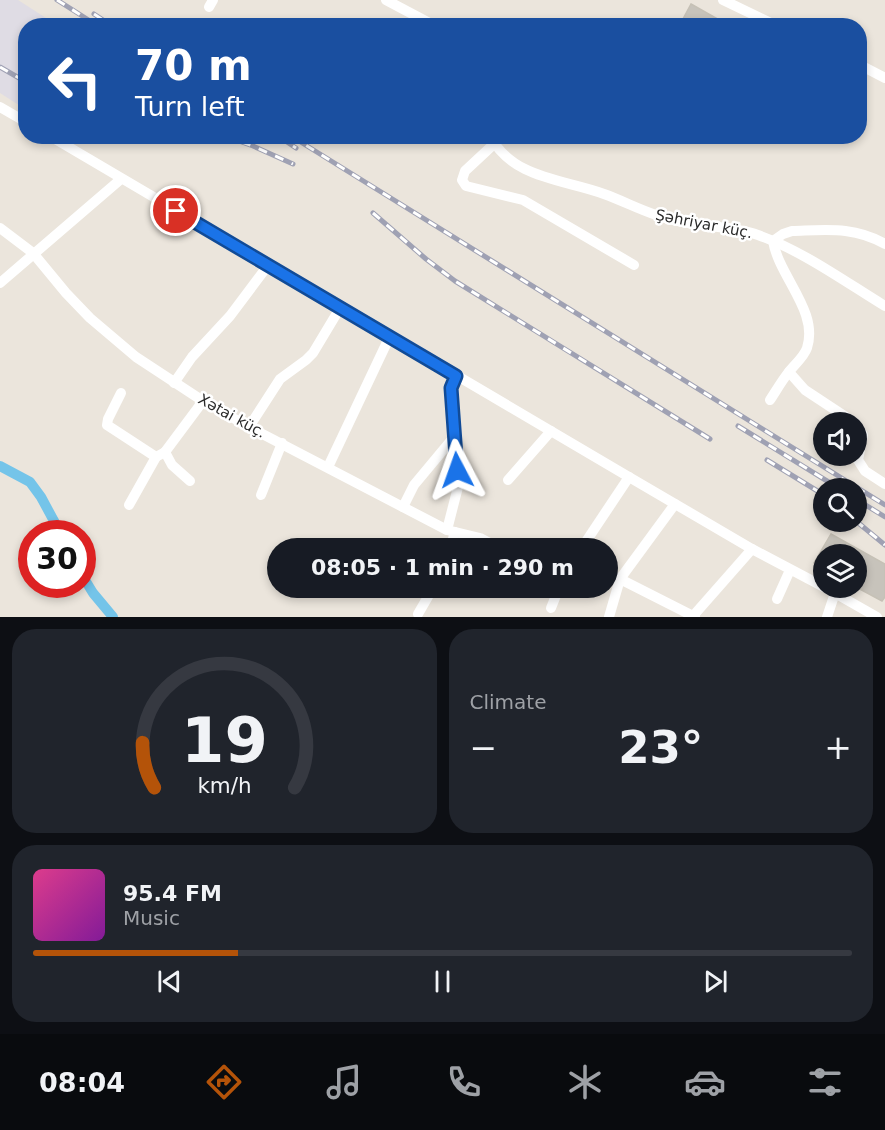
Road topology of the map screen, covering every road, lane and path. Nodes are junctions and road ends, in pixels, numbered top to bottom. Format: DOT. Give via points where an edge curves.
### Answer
graph roads {
  1 [pos="386,0"];
  2 [pos="729,1"];
  3 [pos="420,18"];
  4 [pos="762,18"];
  5 [pos="867,69"];
  6 [pos="885,78"];
  7 [pos="0,107"];
  8 [pos="18,117"];
  9 [pos="63,144"];
  10 [pos="489,144"];
  11 [pos="496,144"];
  12 [pos="121,179"];
  13 [pos="0,228"];
  14 [pos="773,241"];
  15 [pos="885,244"];
  16 [pos="33,253"];
  17 [pos="269,264"];
  18 [pos="634,265"];
  19 [pos="0,283"];
  20 [pos="885,306"];
  21 [pos="340,308"];
  22 [pos="389,338"];
  23 [pos="789,372"];
  24 [pos="456,376"];
  25 [pos="174,382"];
  26 [pos="122,393"];
  27 [pos="770,400"];
  28 [pos="203,401"];
  29 [pos="838,412"];
  30 [pos="249,427"];
  31 [pos="551,431"];
  32 [pos="454,436"];
  33 [pos="282,443"];
  34 [pos="160,454"];
  35 [pos="862,466"];
  36 [pos="328,467"];
  37 [pos="629,477"];
  38 [pos="508,480"];
  39 [pos="190,481"];
  40 [pos="885,484"];
  41 [pos="261,495"];
  42 [pos="675,504"];
  43 [pos="129,505"];
  44 [pos="403,507"];
  45 [pos="451,531"];
  46 [pos="451,538"];
  47 [pos="480,538"];
  48 [pos="588,538"];
  49 [pos="752,549"];
  50 [pos="790,570"];
  51 [pos="620,579"];
  52 [pos="813,582"];
  53 [pos="427,598"];
  54 [pos="555,598"];
  55 [pos="828,598"];
  56 [pos="844,598"];
  57 [pos="777,599"];
  58 [pos="551,608"];
  59 [pos="418,614"];
  60 [pos="694,616"];
  61 [pos="609,617"];
  62 [pos="827,617"];
  63 [pos="877,617"];
  1 -- 3 [label="street"];
  2 -- 4 [label="street"];
  5 -- 6 [label="street"];
  7 -- 8 [label="street"];
  9 -- 12 [label="street"];
  10 -- 18 [label="street" via="465,171 462,180 466,186 523,200"];
  11 -- 14 [label="street, Şəhriyar küç." via="510,160 534,175 600,192 660,217 737,230"];
  12 -- 16 [label="street"];
  12 -- 17 [label="street"];
  13 -- 16 [label="street, Xətai küç."];
  14 -- 15 [label="street" via="792,231 847,230"];
  14 -- 20 [label="street, Şəhriyar küç."];
  14 -- 23 [label="street" via="779,263 807,315 810,333 807,350"];
  16 -- 19 [label="street"];
  16 -- 25 [label="street, Xətai küç." via="90,318 136,357"];
  17 -- 21 [label="street"];
  17 -- 25 [label="street"];
  21 -- 22 [label="street"];
  21 -- 30 [label="street" via="313,352 280,379"];
  22 -- 24 [label="street"];
  22 -- 36 [label="street"];
  23 -- 27 [label="street"];
  23 -- 29 [label="street" via="805,390"];
  24 -- 31 [label="street"];
  24 -- 32 [label="street" via="451,388"];
  25 -- 28 [label="street, Xətai küç."];
  26 -- 34 [label="street" via="107,426"];
  28 -- 30 [label="street, Xətai küç."];
  28 -- 34 [label="street"];
  30 -- 33 [label="street, Xətai küç."];
  31 -- 37 [label="street"];
  31 -- 38 [label="street"];
  32 -- 44 [label="street" via="414,485"];
  32 -- 45 [label="street" via="458,487"];
  33 -- 36 [label="street, Xətai küç."];
  33 -- 41 [label="street"];
  34 -- 39 [label="street"];
  34 -- 43 [label="street"];
  35 -- 40 [label="street"];
  36 -- 44 [label="street, Xətai küç."];
  37 -- 42 [label="street"];
  37 -- 48 [label="street"];
  42 -- 49 [label="street"];
  42 -- 51 [label="street"];
  44 -- 45 [label="street, Xətai küç."];
  45 -- 46 [label="street"];
  45 -- 47 [label="street, Xətai küç."];
  49 -- 50 [label="street"];
  49 -- 60 [label="street"];
  50 -- 52 [label="street"];
  50 -- 57 [label="street"];
  51 -- 60 [label="street"];
  51 -- 61 [label="street"];
  53 -- 59 [label="street"];
  54 -- 58 [label="street"];
  55 -- 62 [label="street"];
  56 -- 63 [label="street"];
}
